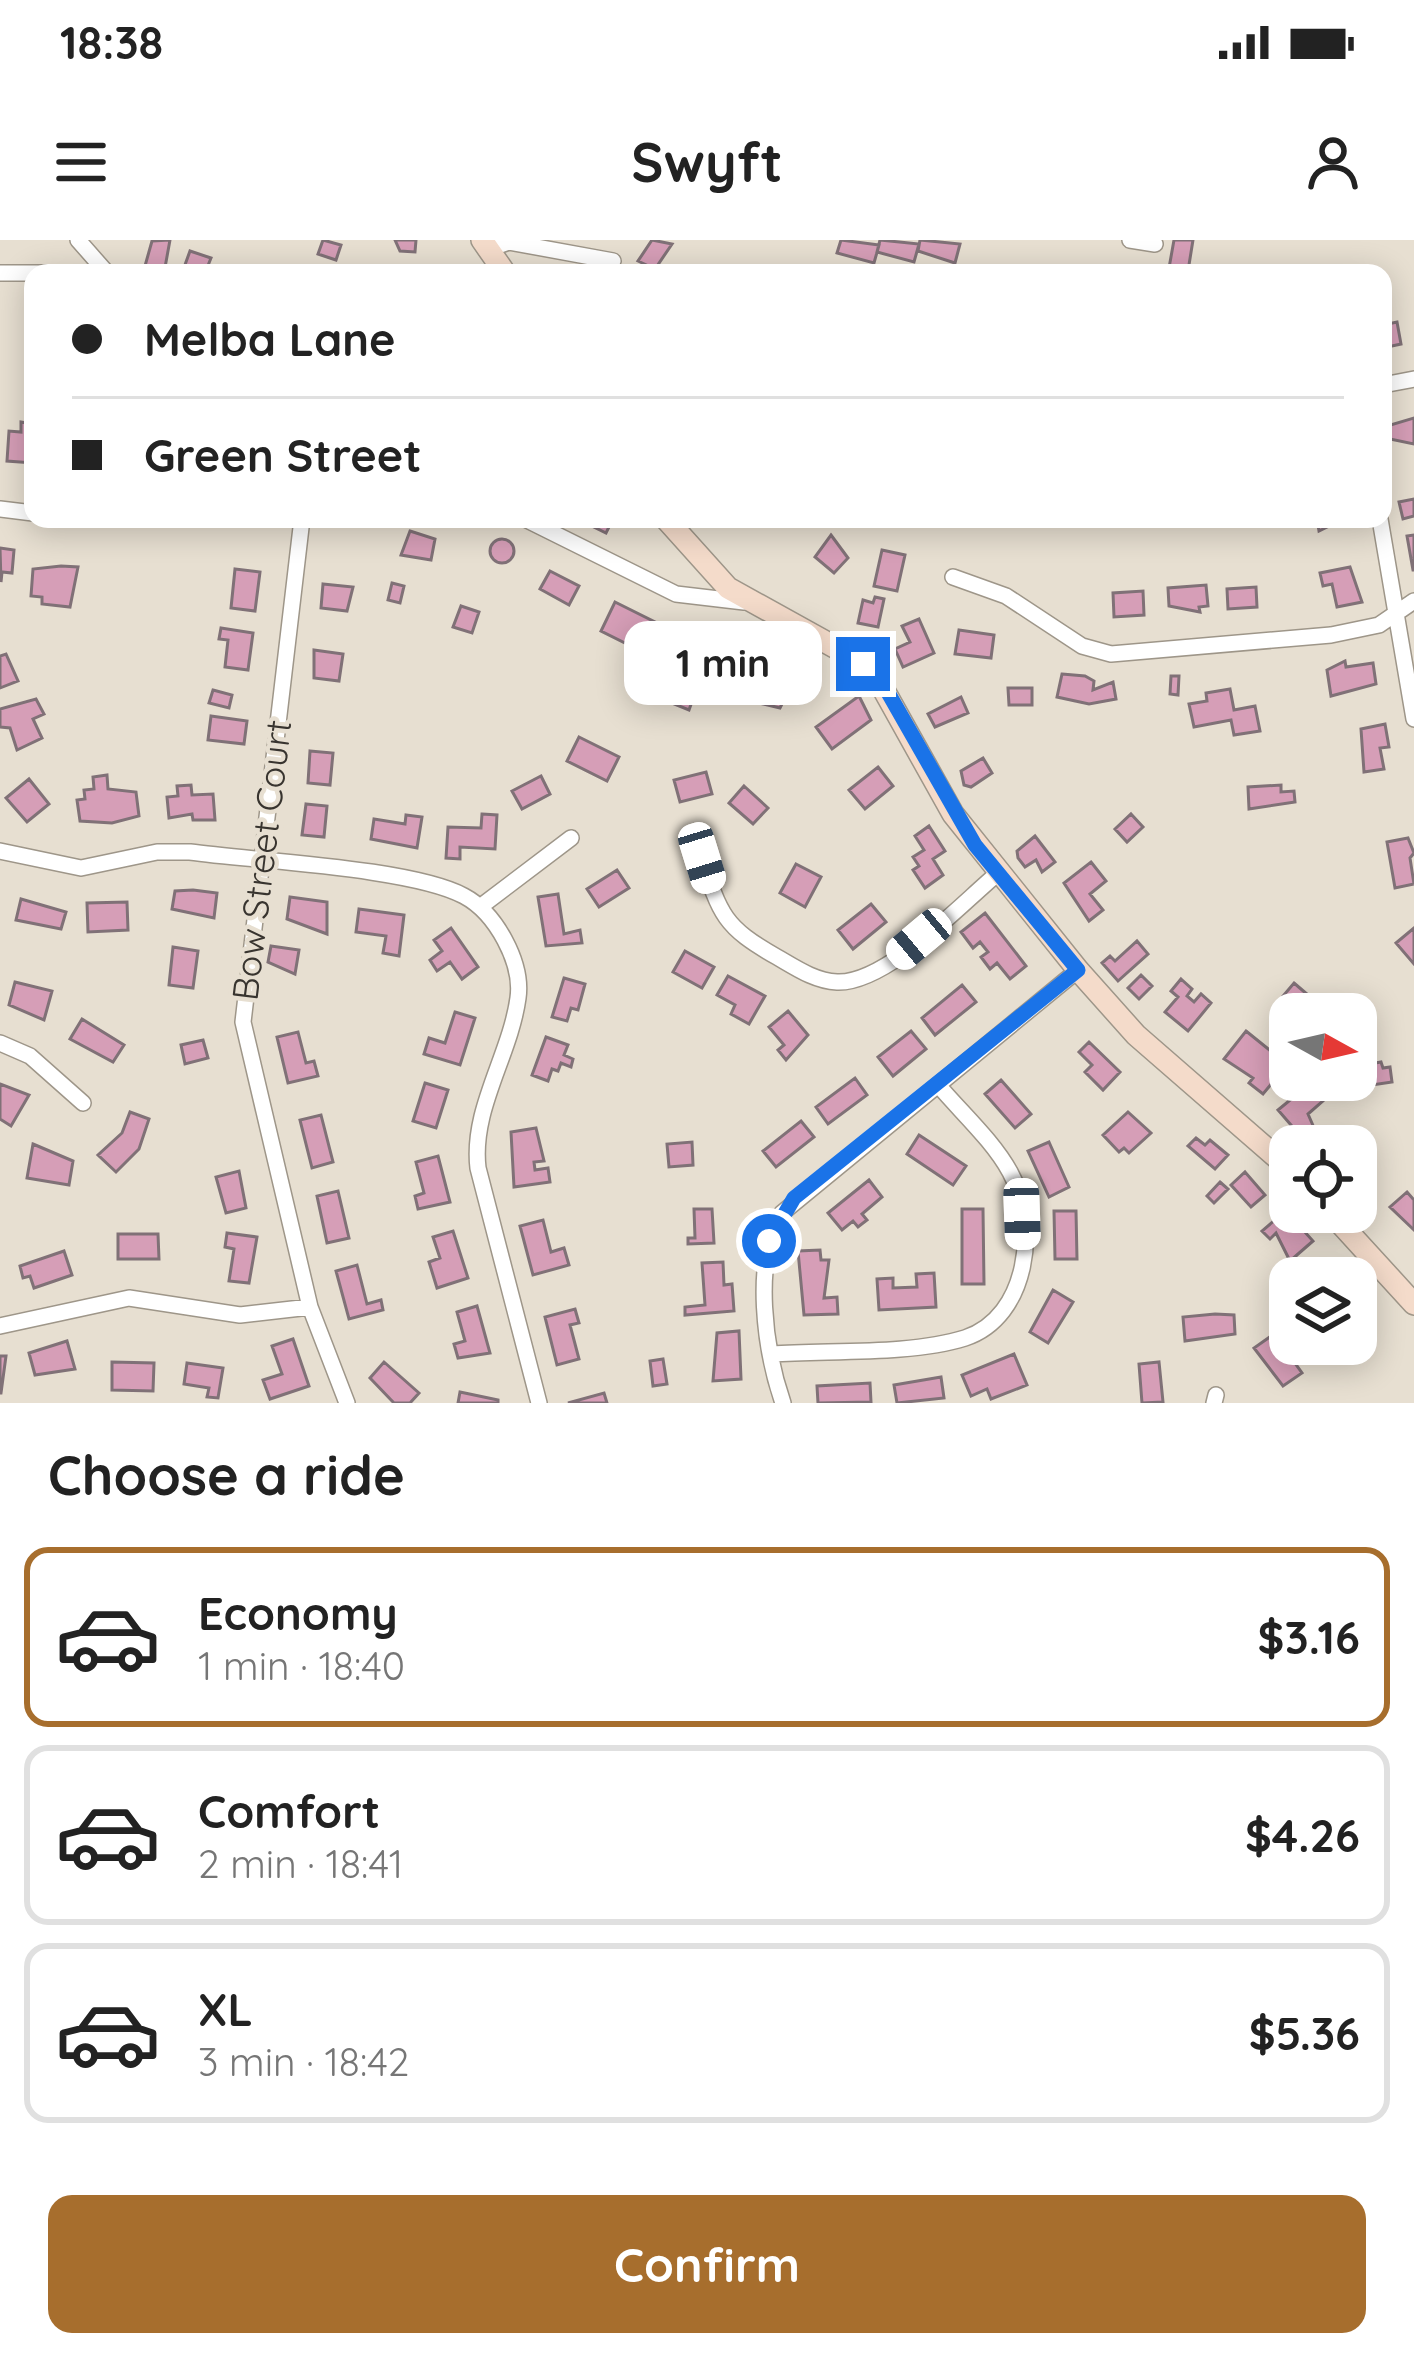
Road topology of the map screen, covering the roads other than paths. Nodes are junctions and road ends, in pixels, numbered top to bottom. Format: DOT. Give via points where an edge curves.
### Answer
graph roads {
  1 [pos="78,240"];
  2 [pos="1130,240"];
  3 [pos="485,244"];
  4 [pos="1155,244"];
  5 [pos="613,261"];
  6 [pos="98,264"];
  7 [pos="301,528"];
  8 [pos="543,528"];
  9 [pos="674,528"];
  10 [pos="1381,528"];
  11 [pos="952,577"];
  12 [pos="1414,601"];
  13 [pos="747,602"];
  14 [pos="1398,612"];
  15 [pos="1414,719"];
  16 [pos="571,838"];
  17 [pos="0,851"];
  18 [pos="702,858"];
  19 [pos="260,861"];
  20 [pos="998,874"];
  21 [pos="480,907"];
  22 [pos="1078,970"];
  23 [pos="0,1043"];
  24 [pos="939,1087"];
  25 [pos="83,1103"];
  26 [pos="1269,1151"];
  27 [pos="1349,1233"];
  28 [pos="1414,1304"];
  29 [pos="310,1307"];
  30 [pos="0,1326"];
  31 [pos="772,1354"];
  32 [pos="346,1403"];
  33 [pos="539,1403"];
  34 [pos="783,1403"];
  1 -- 6 [label="street"];
  2 -- 4 [label="street"];
  3 -- 5 [label="street"];
  7 -- 19 [label="street, Bow Street Court"];
  8 -- 13 [label="street" via="676,594"];
  9 -- 13 [label="street"];
  10 -- 14 [label="street"];
  11 -- 14 [label="street" via="1006,596 1104,653 1295,641 1379,626"];
  12 -- 14 [label="street"];
  13 -- 20 [label="street" via="876,676 946,802"];
  14 -- 15 [label="street"];
  16 -- 21 [label="street"];
  17 -- 19 [label="street" via="81,868 169,851"];
  18 -- 20 [label="street" via="735,933 813,977 842,982 880,971"];
  19 -- 21 [label="street" via="427,884"];
  19 -- 29 [label="street, Bow Street Court" via="243,1029"];
  20 -- 22 [label="street"];
  21 -- 33 [label="street" via="513,959 519,991 479,1128 478,1168"];
  22 -- 24 [label="street"];
  22 -- 26 [label="street" via="1136,1035"];
  23 -- 25 [label="street" via="31,1056"];
  24 -- 31 [label="street" via="794,1198 776,1222 766,1261"];
  24 -- 31 [label="street" via="1016,1183 1023,1256 1013,1297 996,1320 958,1340"];
  27 -- 28 [label="street"];
  29 -- 30 [label="street" via="240,1316 130,1298"];
  29 -- 32 [label="street, Bow Street Court"];
  31 -- 34 [label="street"];
}
